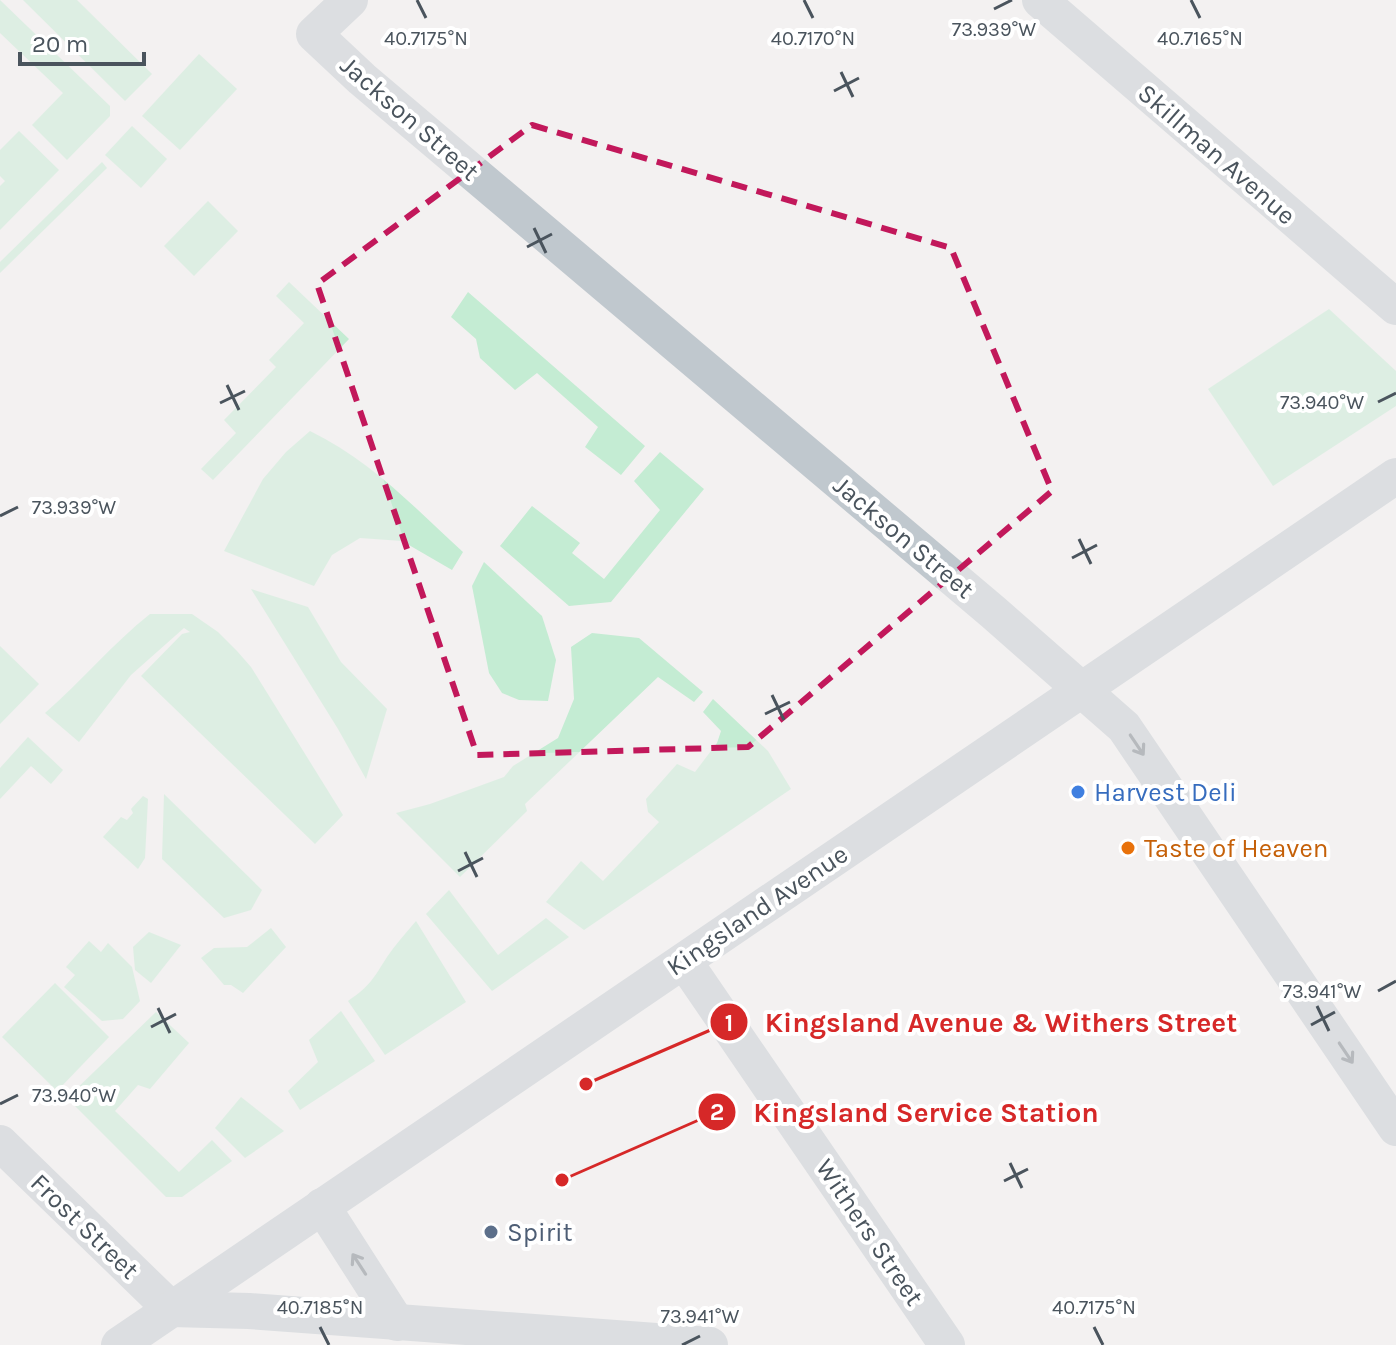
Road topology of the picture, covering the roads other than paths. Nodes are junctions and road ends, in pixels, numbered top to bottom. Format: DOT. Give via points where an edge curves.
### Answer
graph roads {
  1 [pos="350,0"];
  2 [pos="1040,0"];
  3 [pos="1396,307"];
  4 [pos="1396,476"];
  5 [pos="1083,690"];
  6 [pos="684,961"];
  7 [pos="1396,1128"];
  8 [pos="0,1143"];
  9 [pos="322,1206"];
  10 [pos="171,1309"];
  11 [pos="397,1323"];
  12 [pos="342,1332"];
  13 [pos="119,1345"];
  14 [pos="710,1345"];
  15 [pos="947,1345"];
  1 -- 5 [label="street, Jackson Street" via="314,34"];
  2 -- 3 [label="street, Skillman Avenue"];
  4 -- 5 [label="street, Kingsland Avenue"];
  5 -- 6 [label="street, Kingsland Avenue"];
  5 -- 7 [label="street, Jackson Street, one-way" via="1124,727"];
  6 -- 9 [label="street, Kingsland Avenue"];
  6 -- 15 [label="street, Withers Street"];
  8 -- 10 [label="street, Frost Street"];
  9 -- 10 [label="street, Kingsland Avenue"];
  11 -- 9 [label="street, one-way"];
  10 -- 12 [label="street" via="249,1311"];
  10 -- 13 [label="street, Kingsland Avenue"];
  11 -- 12 [label="street"];
  11 -- 14 [label="street"];
}
